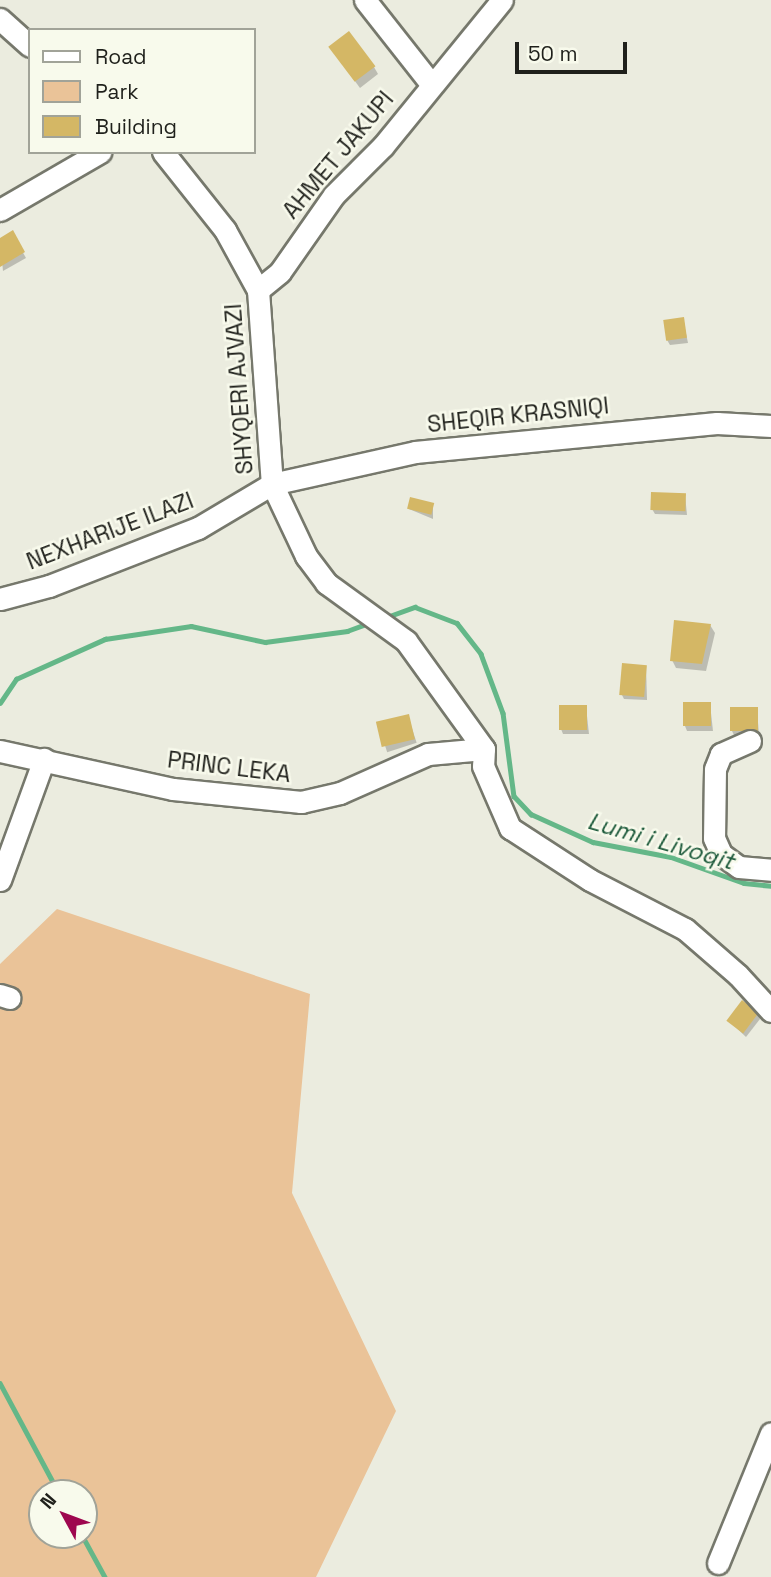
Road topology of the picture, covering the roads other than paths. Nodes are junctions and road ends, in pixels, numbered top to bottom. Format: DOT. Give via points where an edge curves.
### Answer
graph roads {
  1 [pos="365,0"];
  2 [pos="502,0"];
  3 [pos="0,19"];
  4 [pos="28,44"];
  5 [pos="431,85"];
  6 [pos="97,154"];
  7 [pos="165,154"];
  8 [pos="0,210"];
  9 [pos="258,290"];
  10 [pos="771,426"];
  11 [pos="272,484"];
  12 [pos="0,599"];
  13 [pos="750,741"];
  14 [pos="484,749"];
  15 [pos="0,751"];
  16 [pos="44,759"];
  17 [pos="771,870"];
  18 [pos="0,880"];
  19 [pos="771,1011"];
  20 [pos="771,1433"];
  21 [pos="719,1563"];
  1 -- 5 [label="street"];
  2 -- 5 [label="street, AHMET JAKUPI"];
  3 -- 4 [label="street"];
  5 -- 9 [label="street, AHMET JAKUPI" via="383,146 334,195 280,272"];
  6 -- 8 [label="street"];
  7 -- 9 [label="street, SHYQERI AJVAZI" via="225,230"];
  9 -- 11 [label="street, SHYQERI AJVAZI"];
  10 -- 11 [label="street, SHEQIR KRASNIQI" via="717,423 415,452"];
  11 -- 12 [label="street, NEXHARIJE ILAZI" via="198,528 49,586"];
  11 -- 14 [label="street" via="306,556 326,583 406,641"];
  13 -- 17 [label="street" via="720,754 715,769 714,838 720,855 739,867"];
  14 -- 16 [label="street, PRINC LEKA" via="428,754 340,793 301,802 173,789"];
  14 -- 19 [label="street" via="483,766 510,828 590,880 685,929"];
  15 -- 16 [label="street, PRINC LEKA"];
  16 -- 18 [label="street"];
  20 -- 21 [label="street"];
}
